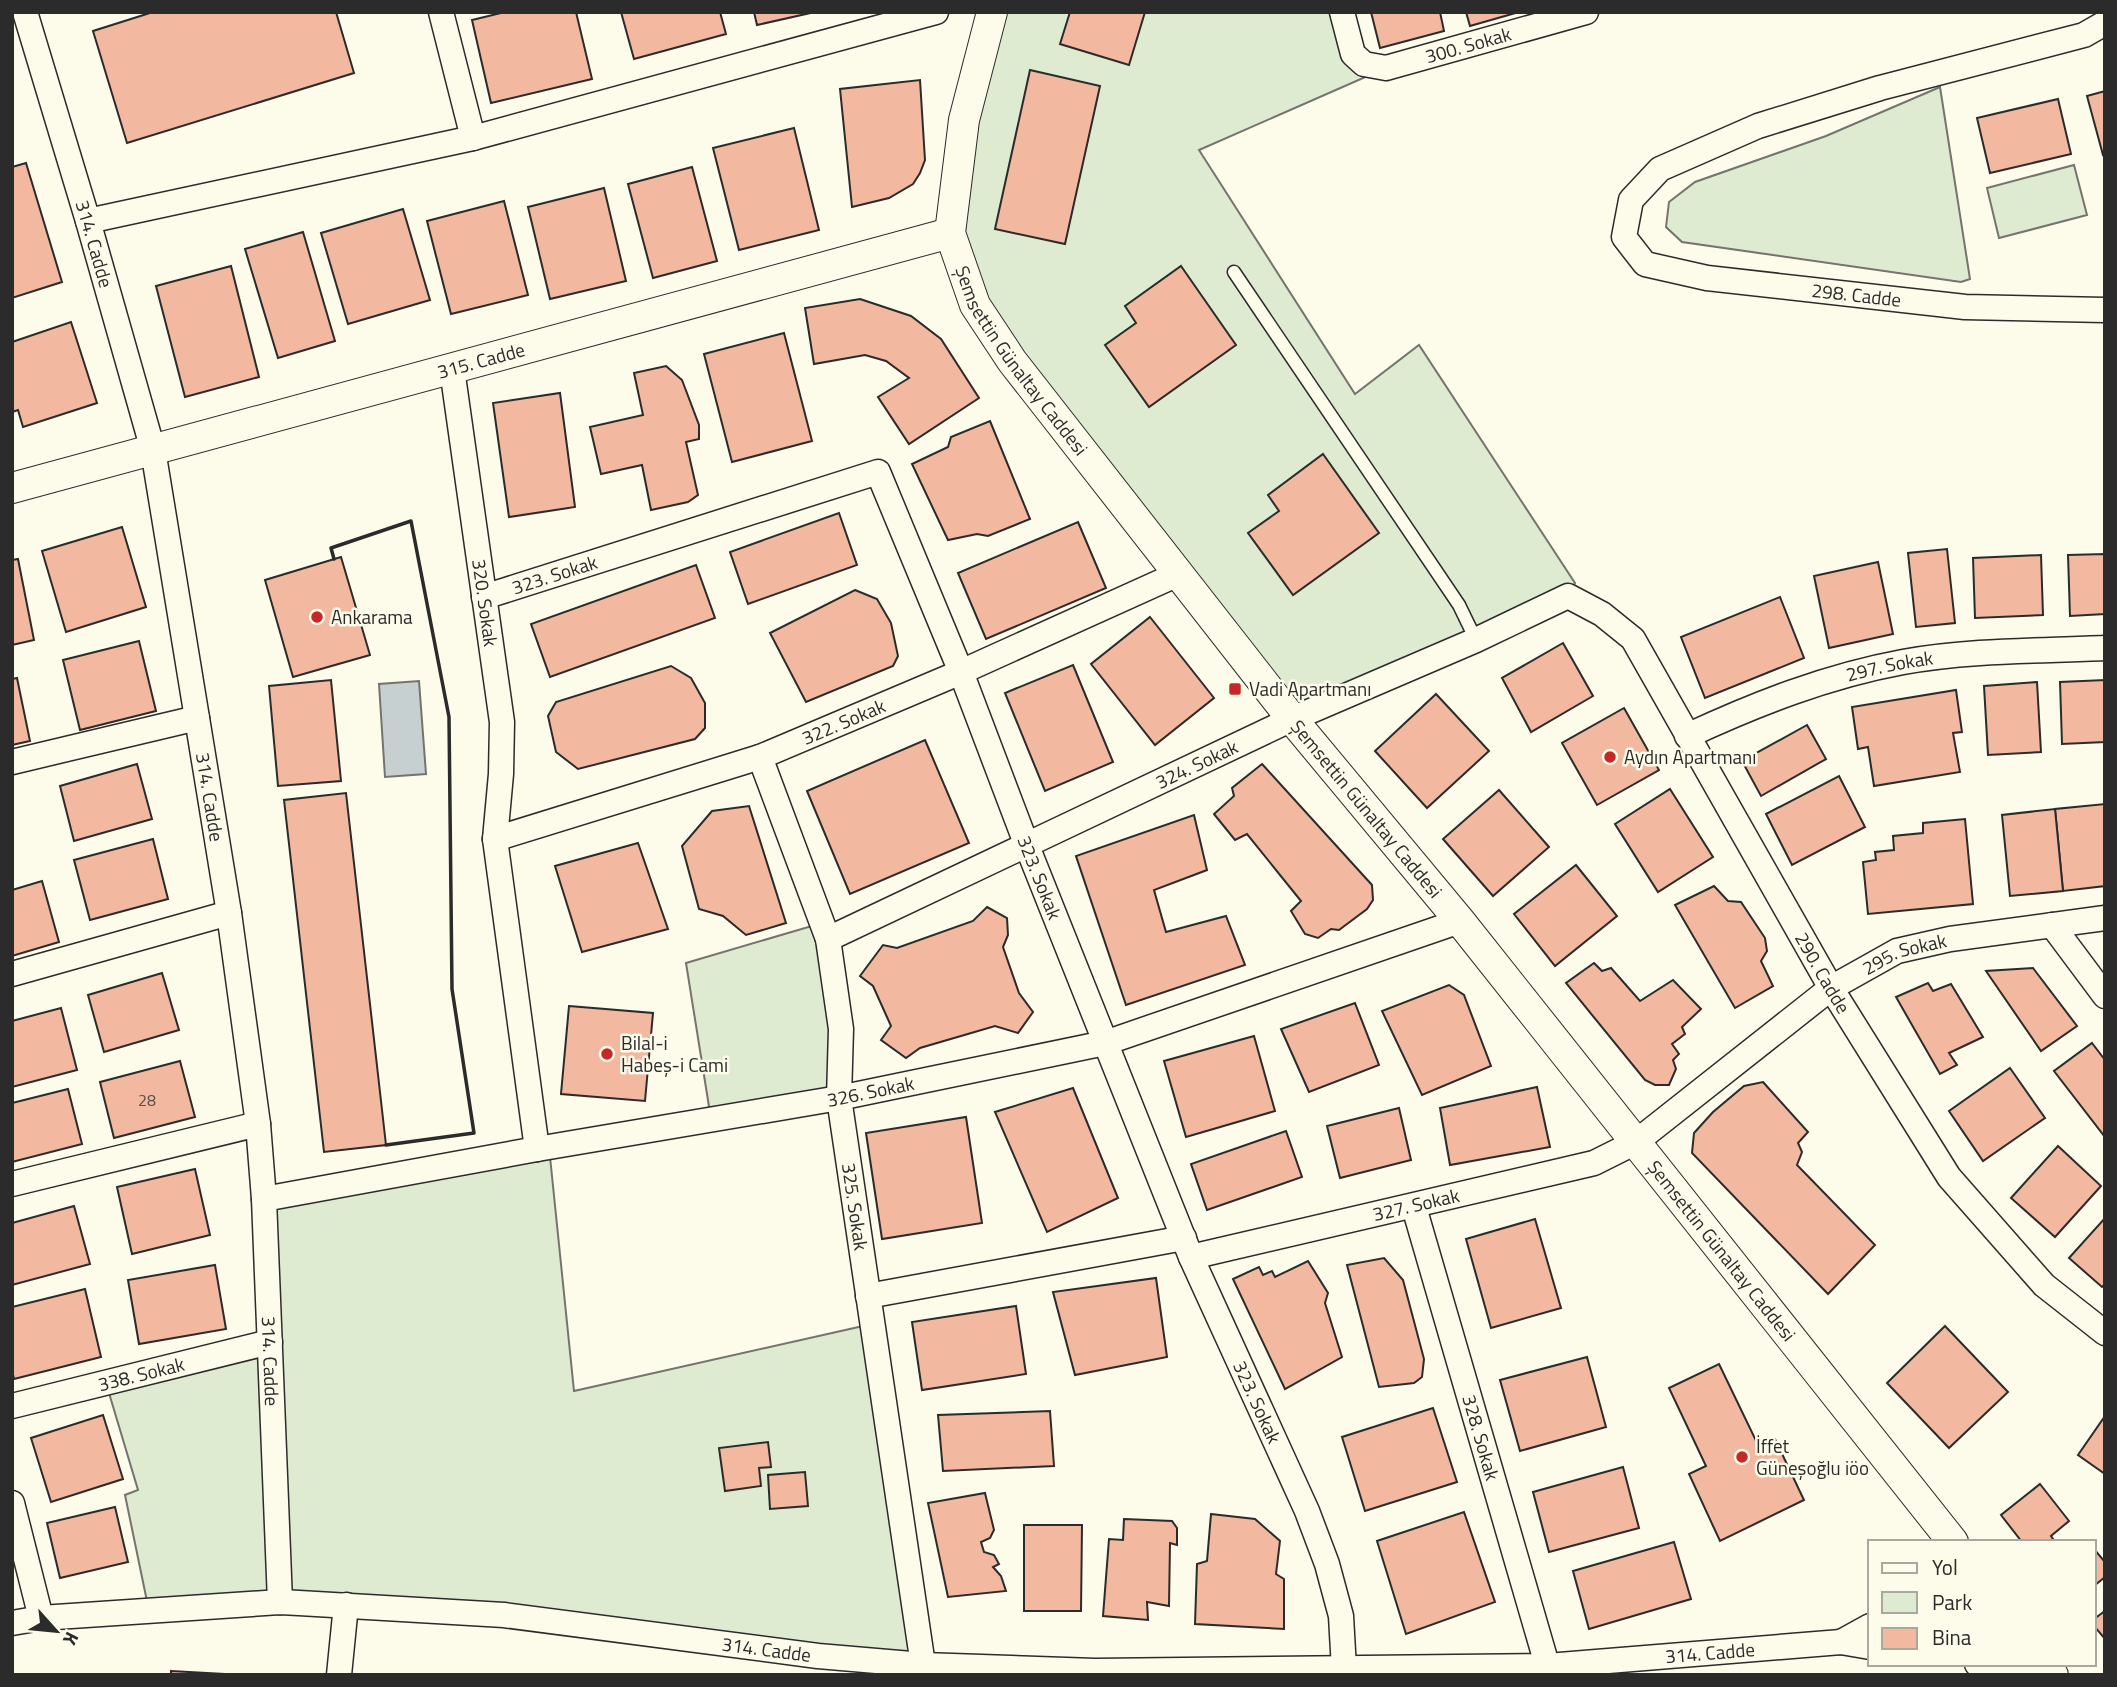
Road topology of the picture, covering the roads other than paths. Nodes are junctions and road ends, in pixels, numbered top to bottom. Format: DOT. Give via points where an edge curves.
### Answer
graph roads {
  1 [pos="25,12"];
  2 [pos="441,12"];
  3 [pos="936,12"];
  4 [pos="992,12"];
  5 [pos="1342,12"];
  6 [pos="1586,12"];
  7 [pos="2105,23"];
  8 [pos="473,138"];
  9 [pos="88,221"];
  10 [pos="950,233"];
  11 [pos="1234,272"];
  12 [pos="2105,310"];
  13 [pos="452,369"];
  14 [pos="153,450"];
  15 [pos="12,488"];
  16 [pos="1178,574"];
  17 [pos="1568,596"];
  18 [pos="484,597"];
  19 [pos="1476,640"];
  20 [pos="2105,648"];
  21 [pos="961,672"];
  22 [pos="197,718"];
  23 [pos="1292,719"];
  24 [pos="1687,736"];
  25 [pos="760,757"];
  26 [pos="12,762"];
  27 [pos="495,839"];
  28 [pos="1027,846"];
  29 [pos="229,913"];
  30 [pos="2105,918"];
  31 [pos="1460,921"];
  32 [pos="2052,925"];
  33 [pos="828,939"];
  34 [pos="12,974"];
  35 [pos="1831,988"];
  36 [pos="2105,996"];
  37 [pos="1105,1043"];
  38 [pos="839,1098"];
  39 [pos="258,1124"];
  40 [pos="1636,1142"];
  41 [pos="537,1149"];
  42 [pos="12,1184"];
  43 [pos="264,1199"];
  44 [pos="1414,1207"];
  45 [pos="1187,1248"];
  46 [pos="868,1296"];
  47 [pos="2105,1333"];
  48 [pos="270,1342"];
  49 [pos="12,1406"];
  50 [pos="12,1503"];
  51 [pos="1951,1540"];
  52 [pos="280,1602"];
  53 [pos="346,1605"];
  54 [pos="41,1618"];
  55 [pos="12,1623"];
  56 [pos="1868,1627"];
  57 [pos="1842,1642"];
  58 [pos="1868,1647"];
  59 [pos="923,1665"];
  60 [pos="814,1666"];
  61 [pos="1988,1666"];
  62 [pos="1343,1668"];
  63 [pos="1548,1670"];
  64 [pos="1095,1673"];
  65 [pos="339,1675"];
  66 [pos="2040,1675"];
  1 -- 9 [label="street, 314. Cadde"];
  2 -- 8 [label="street"];
  3 -- 8 [label="street"];
  4 -- 10 [label="street, Şemsettin Günaltay Caddesi" via="964,120"];
  5 -- 6 [label="street, 300. Sokak" via="1353,54 1364,64 1385,68"];
  7 -- 12 [label="street, 298. Cadde" via="2084,35 1880,88 1758,126 1709,147 1660,169 1631,200 1624,237 1644,264 1707,278 1965,307"];
  8 -- 9 [label="street"];
  9 -- 14 [label="street, 314. Cadde"];
  10 -- 13 [label="street, 315. Cadde"];
  10 -- 16 [label="street, Şemsettin Günaltay Caddesi" via="975,305 1012,361"];
  11 -- 19 [label="lane" via="1459,605"];
  13 -- 14 [label="street, 315. Cadde"];
  13 -- 18 [label="street, 320. Sokak"];
  14 -- 15 [label="street, 315. Cadde"];
  14 -- 22 [label="street, 314. Cadde"];
  16 -- 21 [label="street, 322. Sokak"];
  16 -- 23 [label="street, Şemsettin Günaltay Caddesi"];
  17 -- 19 [label="street, 324. Sokak"];
  17 -- 24 [label="street, 290. Cadde" via="1602,614 1633,639"];
  18 -- 21 [label="street, 323. Sokak" via="878,472"];
  18 -- 27 [label="street, 320. Sokak" via="502,722"];
  19 -- 23 [label="street, 324. Sokak"];
  20 -- 24 [label="street, 297. Sokak" via="1962,654 1903,662 1837,677 1750,707"];
  21 -- 25 [label="street, 322. Sokak"];
  21 -- 28 [label="street, 323. Sokak"];
  22 -- 26 [label="street"];
  22 -- 29 [label="street, 314. Cadde"];
  23 -- 28 [label="street, 324. Sokak"];
  23 -- 31 [label="street, Şemsettin Günaltay Caddesi"];
  24 -- 35 [label="street, 290. Cadde"];
  25 -- 27 [label="street, 322. Sokak"];
  25 -- 33 [label="street, 325. Sokak"];
  27 -- 41 [label="street, 320. Sokak"];
  28 -- 33 [label="street, 324. Sokak"];
  28 -- 37 [label="street, 323. Sokak"];
  29 -- 34 [label="street"];
  29 -- 39 [label="street, 314. Cadde"];
  30 -- 32 [label="street, 295. Sokak"];
  31 -- 37 [label="street, 326. Sokak"];
  31 -- 40 [label="street, Şemsettin Günaltay Caddesi"];
  32 -- 35 [label="street, 295. Sokak" via="1897,951"];
  32 -- 36 [label="street"];
  33 -- 38 [label="street, 325. Sokak" via="841,1029"];
  35 -- 40 [label="street, 295. Sokak"];
  35 -- 47 [label="street, 290. Cadde" via="1949,1177 2044,1285"];
  37 -- 38 [label="street, 326. Sokak"];
  37 -- 45 [label="street, 323. Sokak"];
  38 -- 41 [label="street, 326. Sokak"];
  38 -- 46 [label="street, 325. Sokak"];
  39 -- 42 [label="street"];
  39 -- 43 [label="street, 314. Cadde"];
  40 -- 44 [label="street, 327. Sokak" via="1594,1163"];
  40 -- 51 [label="street, Şemsettin Günaltay Caddesi"];
  41 -- 43 [label="street, 326. Sokak"];
  43 -- 48 [label="street, 314. Cadde"];
  44 -- 45 [label="street, 327. Sokak"];
  44 -- 63 [label="street, 328. Sokak"];
  45 -- 46 [label="street, 327. Sokak"];
  45 -- 62 [label="street, 323. Sokak" via="1327,1564 1341,1616"];
  46 -- 59 [label="street, 325. Sokak"];
  48 -- 49 [label="street, 338. Sokak"];
  48 -- 52 [label="street, 314. Cadde"];
  50 -- 54 [label="street"];
  52 -- 53 [label="street, 314. Cadde"];
  52 -- 54 [label="street, 314. Cadde"];
  53 -- 60 [label="street, 314. Cadde" via="504,1615"];
  53 -- 65 [label="street"];
  54 -- 55 [label="street, 314. Cadde"];
  56 -- 57 [label="street"];
  57 -- 58 [label="street"];
  57 -- 63 [label="street, 314. Cadde"];
  59 -- 60 [label="street, 314. Cadde"];
  59 -- 64 [label="street, 314. Cadde"];
  61 -- 66 [label="street"];
  62 -- 63 [label="street, 314. Cadde"];
  62 -- 64 [label="street, 314. Cadde"];
}
